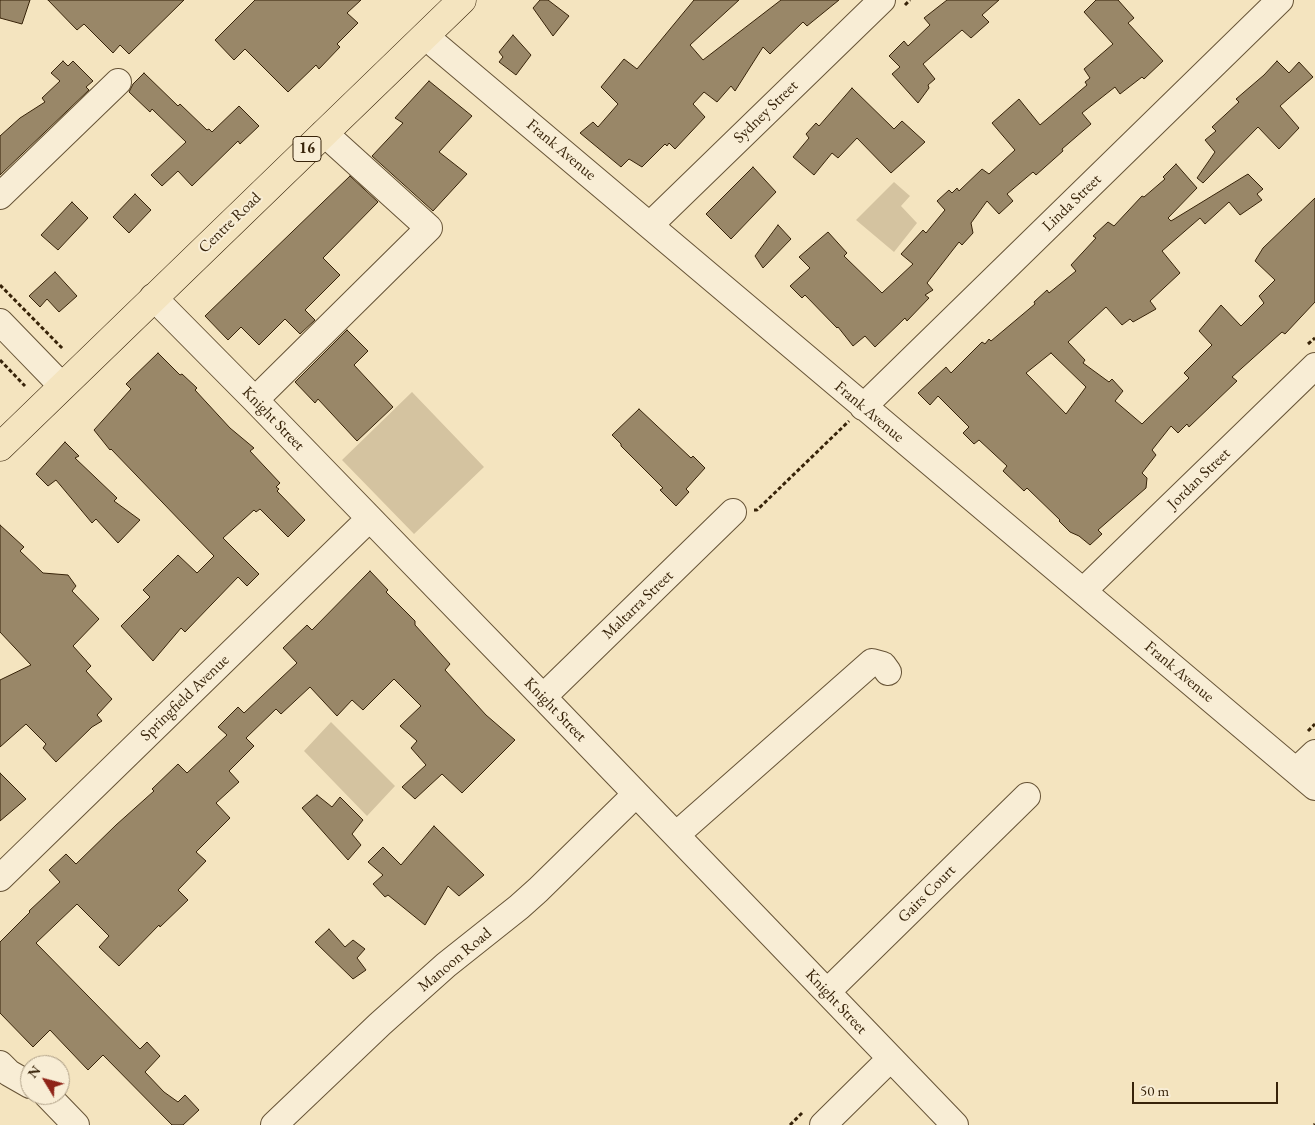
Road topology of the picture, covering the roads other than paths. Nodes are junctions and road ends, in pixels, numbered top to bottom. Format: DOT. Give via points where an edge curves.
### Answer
graph roads {
  1 [pos="462,0"];
  2 [pos="882,0"];
  3 [pos="1280,0"];
  4 [pos="425,36"];
  5 [pos="118,82"];
  6 [pos="324,133"];
  7 [pos="0,196"];
  8 [pos="650,224"];
  9 [pos="153,297"];
  10 [pos="0,322"];
  11 [pos="1315,366"];
  12 [pos="62,386"];
  13 [pos="255,400"];
  14 [pos="864,407"];
  15 [pos="0,447"];
  16 [pos="733,512"];
  17 [pos="369,519"];
  18 [pos="1083,591"];
  19 [pos="888,672"];
  20 [pos="543,697"];
  21 [pos="1315,753"];
  22 [pos="1306,779"];
  23 [pos="635,795"];
  24 [pos="1027,796"];
  25 [pos="676,836"];
  26 [pos="0,878"];
  27 [pos="827,992"];
  28 [pos="890,1059"];
  29 [pos="0,1064"];
  30 [pos="20,1079"];
  31 [pos="57,1105"];
  32 [pos="76,1125"];
  33 [pos="274,1125"];
  34 [pos="823,1125"];
  35 [pos="955,1125"];
  1 -- 4 [label="main road, Centre Road / 16"];
  2 -- 8 [label="street, Sydney Street"];
  3 -- 14 [label="street, Linda Street"];
  4 -- 6 [label="main road, Centre Road / 16"];
  4 -- 8 [label="street, Frank Avenue"];
  5 -- 7 [label="street"];
  6 -- 9 [label="main road, Centre Road / 16"];
  6 -- 13 [label="street" via="429,228"];
  8 -- 14 [label="street, Frank Avenue"];
  9 -- 12 [label="main road, Centre Road / 16"];
  9 -- 13 [label="street, Knight Street"];
  10 -- 12 [label="street"];
  11 -- 18 [label="street, Jordan Street"];
  12 -- 15 [label="main road, Centre Road / 16"];
  13 -- 17 [label="street, Knight Street"];
  14 -- 18 [label="street, Frank Avenue"];
  16 -- 20 [label="street, Maltarra Street"];
  17 -- 20 [label="street, Knight Street"];
  17 -- 26 [label="street, Springfield Avenue"];
  18 -- 22 [label="street, Frank Avenue"];
  19 -- 25 [label="street" via="883,665 872,662"];
  20 -- 23 [label="street, Knight Street"];
  21 -- 22 [label="street"];
  23 -- 25 [label="street, Knight Street"];
  23 -- 33 [label="street, Manoon Road" via="519,908 446,965 387,1017"];
  24 -- 27 [label="street, Gairs Court"];
  25 -- 27 [label="street, Knight Street"];
  27 -- 28 [label="street, Knight Street"];
  28 -- 34 [label="street"];
  28 -- 35 [label="street, Knight Street"];
  29 -- 30 [label="street"];
  31 -- 32 [label="street"];
}
